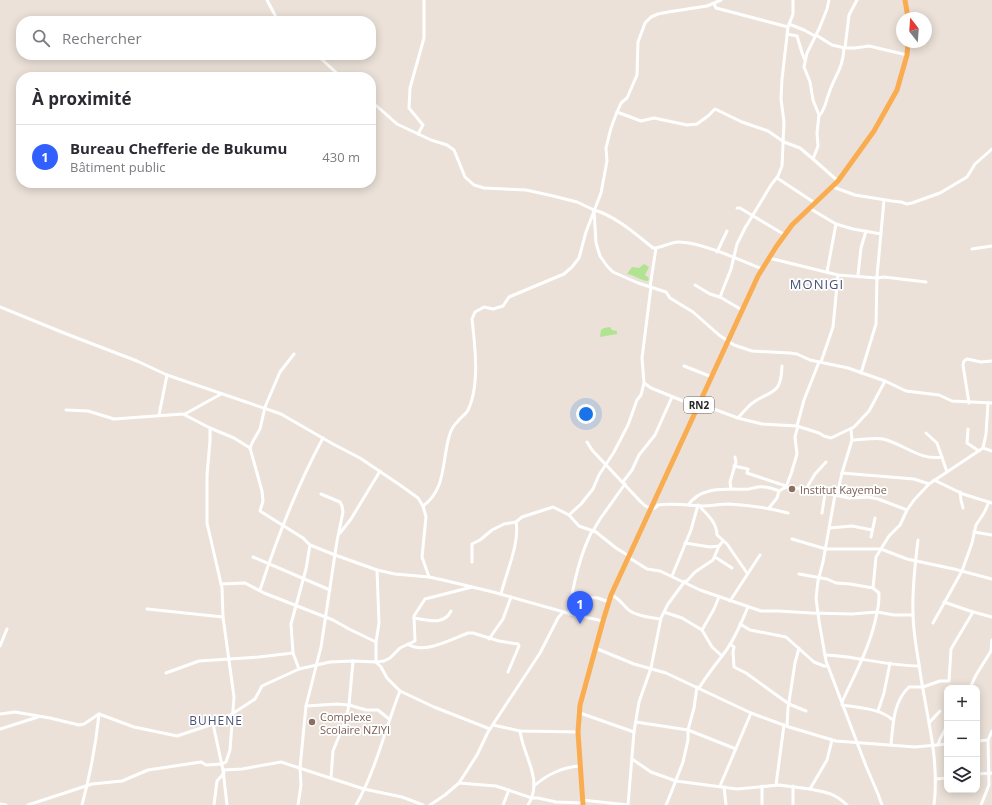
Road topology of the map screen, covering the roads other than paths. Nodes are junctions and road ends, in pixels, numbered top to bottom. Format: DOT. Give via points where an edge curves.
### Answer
graph roads {
  1 [pos="267,0"];
  2 [pos="424,0"];
  3 [pos="721,0"];
  4 [pos="793,0"];
  5 [pos="829,0"];
  6 [pos="857,0"];
  7 [pos="905,0"];
  8 [pos="714,4"];
  9 [pos="907,12"];
  10 [pos="275,16"];
  11 [pos="788,26"];
  12 [pos="787,34"];
  13 [pos="816,36"];
  14 [pos="844,48"];
  15 [pos="908,48"];
  16 [pos="907,55"];
  17 [pos="322,60"];
  18 [pos="805,60"];
  19 [pos="336,72"];
  20 [pos="376,105"];
  21 [pos="617,112"];
  22 [pos="819,116"];
  23 [pos="418,134"];
  24 [pos="784,142"];
  25 [pos="992,149"];
  26 [pos="813,159"];
  27 [pos="777,178"];
  28 [pos="838,181"];
  29 [pos="833,187"];
  30 [pos="884,200"];
  31 [pos="815,203"];
  32 [pos="737,208"];
  33 [pos="809,208"];
  34 [pos="594,210"];
  35 [pos="752,215"];
  36 [pos="836,224"];
  37 [pos="727,231"];
  38 [pos="866,231"];
  39 [pos="881,234"];
  40 [pos="785,235"];
  41 [pos="992,246"];
  42 [pos="656,248"];
  43 [pos="972,249"];
  44 [pos="717,252"];
  45 [pos="734,258"];
  46 [pos="769,258"];
  47 [pos="762,269"];
  48 [pos="827,272"];
  49 [pos="838,274"];
  50 [pos="858,276"];
  51 [pos="877,278"];
  52 [pos="926,282"];
  53 [pos="695,285"];
  54 [pos="651,287"];
  55 [pos="720,297"];
  56 [pos="0,307"];
  57 [pos="742,310"];
  58 [pos="728,342"];
  59 [pos="294,354"];
  60 [pos="992,361"];
  61 [pos="820,362"];
  62 [pos="684,366"];
  63 [pos="782,366"];
  64 [pos="861,373"];
  65 [pos="167,375"];
  66 [pos="712,377"];
  67 [pos="885,381"];
  68 [pos="644,383"];
  69 [pos="221,394"];
  70 [pos="672,397"];
  71 [pos="969,403"];
  72 [pos="990,403"];
  73 [pos="699,406"];
  74 [pos="265,407"];
  75 [pos="66,410"];
  76 [pos="185,414"];
  77 [pos="159,415"];
  78 [pos="738,418"];
  79 [pos="798,426"];
  80 [pos="210,428"];
  81 [pos="851,429"];
  82 [pos="968,429"];
  83 [pos="926,433"];
  84 [pos="323,438"];
  85 [pos="852,440"];
  86 [pos="587,442"];
  87 [pos="250,448"];
  88 [pos="983,448"];
  89 [pos="979,450"];
  90 [pos="992,451"];
  91 [pos="735,457"];
  92 [pos="942,457"];
  93 [pos="826,462"];
  94 [pos="606,464"];
  95 [pos="734,466"];
  96 [pos="380,471"];
  97 [pos="947,472"];
  98 [pos="842,473"];
  99 [pos="765,479"];
  100 [pos="934,480"];
  101 [pos="624,483"];
  102 [pos="929,484"];
  103 [pos="764,487"];
  104 [pos="786,487"];
  105 [pos="731,489"];
  106 [pos="806,489"];
  107 [pos="779,491"];
  108 [pos="960,492"];
  109 [pos="321,494"];
  110 [pos="825,494"];
  111 [pos="836,495"];
  112 [pos="990,502"];
  113 [pos="688,505"];
  114 [pos="423,506"];
  115 [pos="700,506"];
  116 [pos="769,508"];
  117 [pos="963,508"];
  118 [pos="651,509"];
  119 [pos="907,510"];
  120 [pos="788,513"];
  121 [pos="822,514"];
  122 [pos="569,515"];
  123 [pos="875,518"];
  124 [pos="516,522"];
  125 [pos="283,526"];
  126 [pos="830,528"];
  127 [pos="872,530"];
  128 [pos="592,531"];
  129 [pos="974,532"];
  130 [pos="338,535"];
  131 [pos="992,535"];
  132 [pos="871,537"];
  133 [pos="792,539"];
  134 [pos="918,540"];
  135 [pos="723,541"];
  136 [pos="685,543"];
  137 [pos="310,545"];
  138 [pos="719,546"];
  139 [pos="826,549"];
  140 [pos="881,549"];
  141 [pos="335,555"];
  142 [pos="760,555"];
  143 [pos="253,557"];
  144 [pos="629,557"];
  145 [pos="715,557"];
  146 [pos="916,561"];
  147 [pos="472,562"];
  148 [pos="268,564"];
  149 [pos="732,568"];
  150 [pos="377,570"];
  151 [pos="962,571"];
  152 [pos="747,573"];
  153 [pos="799,574"];
  154 [pos="672,576"];
  155 [pos="430,577"];
  156 [pos="819,578"];
  157 [pos="992,579"];
  158 [pos="303,580"];
  159 [pos="686,582"];
  160 [pos="221,584"];
  161 [pos="472,587"];
  162 [pos="873,588"];
  163 [pos="260,590"];
  164 [pos="330,590"];
  165 [pos="500,594"];
  166 [pos="611,595"];
  167 [pos="571,596"];
  168 [pos="511,597"];
  169 [pos="719,597"];
  170 [pos="730,601"];
  171 [pos="609,602"];
  172 [pos="944,602"];
  173 [pos="297,606"];
  174 [pos="748,607"];
  175 [pos="147,609"];
  176 [pos="451,611"];
  177 [pos="564,612"];
  178 [pos="664,612"];
  179 [pos="877,612"];
  180 [pos="973,612"];
  181 [pos="818,613"];
  182 [pos="569,614"];
  183 [pos="913,615"];
  184 [pos="223,617"];
  185 [pos="325,617"];
  186 [pos="992,617"];
  187 [pos="414,618"];
  188 [pos="660,619"];
  189 [pos="602,621"];
  190 [pos="933,623"];
  191 [pos="740,624"];
  192 [pos="8,629"];
  193 [pos="702,630"];
  194 [pos="489,639"];
  195 [pos="992,640"];
  196 [pos="376,642"];
  197 [pos="408,644"];
  198 [pos="730,644"];
  199 [pos="0,646"];
  200 [pos="595,648"];
  201 [pos="799,648"];
  202 [pos="991,651"];
  203 [pos="293,653"];
  204 [pos="825,655"];
  205 [pos="722,656"];
  206 [pos="230,658"];
  207 [pos="862,659"];
  208 [pos="353,661"];
  209 [pos="376,662"];
  210 [pos="890,663"];
  211 [pos="316,665"];
  212 [pos="828,666"];
  213 [pos="919,666"];
  214 [pos="651,668"];
  215 [pos="299,669"];
  216 [pos="508,672"];
  217 [pos="166,673"];
  218 [pos="972,685"];
  219 [pos="698,688"];
  220 [pos="923,688"];
  221 [pos="400,691"];
  222 [pos="789,704"];
  223 [pos="842,704"];
  224 [pos="349,705"];
  225 [pos="306,706"];
  226 [pos="806,711"];
  227 [pos="878,711"];
  228 [pos="940,712"];
  229 [pos="580,713"];
  230 [pos="751,713"];
  231 [pos="0,714"];
  232 [pos="98,714"];
  233 [pos="232,714"];
  234 [pos="40,716"];
  235 [pos="389,719"];
  236 [pos="893,720"];
  237 [pos="636,722"];
  238 [pos="929,723"];
  239 [pos="213,724"];
  240 [pos="493,725"];
  241 [pos="786,726"];
  242 [pos="0,729"];
  243 [pos="490,729"];
  244 [pos="688,730"];
  245 [pos="520,731"];
  246 [pos="992,731"];
  247 [pos="578,732"];
  248 [pos="634,732"];
  249 [pos="944,732"];
  250 [pos="832,740"];
  251 [pos="988,740"];
  252 [pos="980,741"];
  253 [pos="858,743"];
  254 [pos="944,744"];
  255 [pos="891,745"];
  256 [pos="938,745"];
  257 [pos="933,746"];
  258 [pos="736,749"];
  259 [pos="632,759"];
  260 [pos="222,764"];
  261 [pos="579,766"];
  262 [pos="300,768"];
  263 [pos="223,771"];
  264 [pos="990,773"];
  265 [pos="980,774"];
  266 [pos="331,778"];
  267 [pos="944,778"];
  268 [pos="936,779"];
  269 [pos="676,781"];
  270 [pos="459,783"];
  271 [pos="776,785"];
  272 [pos="88,786"];
  273 [pos="534,786"];
  274 [pos="762,786"];
  275 [pos="793,786"];
  276 [pos="722,787"];
  277 [pos="810,788"];
  278 [pos="364,789"];
  279 [pos="509,790"];
  280 [pos="532,798"];
  281 [pos="582,803"];
  282 [pos="0,804"];
  283 [pos="6,805"];
  284 [pos="28,805"];
  285 [pos="82,805"];
  286 [pos="214,805"];
  287 [pos="227,805"];
  288 [pos="298,805"];
  289 [pos="356,805"];
  290 [pos="423,805"];
  291 [pos="430,805"];
  292 [pos="503,805"];
  293 [pos="528,805"];
  294 [pos="628,805"];
  295 [pos="666,805"];
  296 [pos="726,805"];
  297 [pos="762,805"];
  298 [pos="793,805"];
  299 [pos="847,805"];
  300 [pos="882,805"];
  301 [pos="934,805"];
  302 [pos="981,805"];
  1 -- 10 [label="street"];
  2 -- 23 [label="street" via="424,38 410,88 409,108 423,125"];
  3 -- 8 [label="street"];
  4 -- 11 [label="street" via="793,14"];
  5 -- 13 [label="street"];
  6 -- 14 [label="street" via="849,15"];
  7 -- 9 [label="highway"];
  8 -- 11 [label="street" via="716,8"];
  8 -- 21 [label="street" via="668,12 651,17 645,23 638,42 637,75 627,98"];
  11 -- 12 [label="street"];
  11 -- 13 [label="street"];
  12 -- 18 [label="street" via="797,36"];
  12 -- 24 [label="street" via="781,99"];
  13 -- 14 [label="street"];
  13 -- 18 [label="street"];
  14 -- 16 [label="street" via="869,46"];
  14 -- 22 [label="street" via="841,66"];
  15 -- 16 [label="highway, RN2"];
  16 -- 28 [label="highway, RN2" via="897,90 885,113"];
  17 -- 19 [label="street"];
  18 -- 22 [label="street" via="804,67"];
  20 -- 23 [label="street" via="397,124"];
  21 -- 24 [label="street" via="640,121 654,118 688,125 697,124 715,109 768,131"];
  21 -- 34 [label="street" via="606,148 606,175"];
  22 -- 26 [label="street" via="818,146"];
  23 -- 34 [label="street" via="454,150 465,177 474,185 526,190 577,202"];
  24 -- 26 [label="street" via="800,148"];
  24 -- 27 [label="street" via="782,166"];
  25 -- 30 [label="street" via="975,164 967,177 940,193 907,204"];
  26 -- 28 [label="street"];
  27 -- 31 [label="street"];
  27 -- 35 [label="street"];
  28 -- 29 [label="highway, RN2"];
  29 -- 30 [label="street" via="856,195"];
  29 -- 31 [label="highway, RN2"];
  30 -- 39 [label="street"];
  31 -- 33 [label="highway, RN2"];
  32 -- 35 [label="street"];
  33 -- 36 [label="street"];
  33 -- 40 [label="highway, RN2"];
  34 -- 42 [label="street" via="612,218"];
  34 -- 54 [label="street" via="596,243 600,256 607,266 613,272"];
  34 -- 114 [label="street" via="579,258 564,274 509,297 503,306 493,309 484,307 475,312 472,319 476,376 468,411 457,422 449,436 439,486 432,498"];
  35 -- 40 [label="street"];
  35 -- 45 [label="street" via="737,244"];
  36 -- 38 [label="street"];
  36 -- 48 [label="street"];
  37 -- 44 [label="street"];
  38 -- 39 [label="street"];
  38 -- 50 [label="street"];
  39 -- 51 [label="street"];
  40 -- 46 [label="highway, RN2"];
  41 -- 43 [label="street"];
  42 -- 44 [label="street" via="679,242"];
  42 -- 54 [label="street"];
  44 -- 45 [label="street"];
  45 -- 47 [label="street"];
  45 -- 55 [label="street"];
  46 -- 47 [label="highway, RN2"];
  46 -- 48 [label="street"];
  47 -- 57 [label="highway, RN2"];
  48 -- 49 [label="street"];
  49 -- 50 [label="street"];
  49 -- 61 [label="street" via="833,327"];
  50 -- 51 [label="street"];
  51 -- 52 [label="street"];
  51 -- 64 [label="street" via="876,324"];
  53 -- 55 [label="street"];
  54 -- 58 [label="street" via="666,292 670,298 693,312"];
  54 -- 68 [label="street" via="642,358"];
  55 -- 57 [label="street"];
  56 -- 65 [label="street"];
  57 -- 58 [label="highway, RN2"];
  58 -- 61 [label="street" via="752,351 790,353"];
  58 -- 66 [label="highway, RN2"];
  59 -- 74 [label="street" via="281,369"];
  60 -- 71 [label="street" via="964,361"];
  61 -- 64 [label="street"];
  61 -- 79 [label="street" via="804,400"];
  62 -- 66 [label="street"];
  63 -- 78 [label="street" via="777,389 752,404"];
  64 -- 67 [label="street"];
  65 -- 69 [label="street"];
  65 -- 77 [label="street"];
  66 -- 73 [label="highway, RN2"];
  67 -- 71 [label="street" via="906,390"];
  67 -- 81 [label="street" via="869,411"];
  68 -- 70 [label="street"];
  68 -- 94 [label="street" via="628,425"];
  69 -- 74 [label="street"];
  69 -- 76 [label="street"];
  70 -- 73 [label="street"];
  70 -- 101 [label="street" via="656,435 639,455"];
  71 -- 72 [label="street"];
  72 -- 88 [label="street"];
  73 -- 78 [label="street"];
  73 -- 118 [label="highway, RN2"];
  74 -- 84 [label="street"];
  74 -- 87 [label="street" via="260,429"];
  75 -- 77 [label="street" via="88,410 114,419"];
  76 -- 77 [label="street"];
  76 -- 80 [label="street"];
  78 -- 79 [label="street" via="762,424"];
  79 -- 81 [label="street" via="831,438"];
  79 -- 104 [label="street" via="795,437 797,454"];
  80 -- 87 [label="street"];
  80 -- 160 [label="street" via="207,523"];
  81 -- 85 [label="street"];
  82 -- 89 [label="street" via="967,443"];
  83 -- 92 [label="street" via="938,443"];
  84 -- 96 [label="street"];
  84 -- 125 [label="street"];
  85 -- 92 [label="street" via="882,439 923,456"];
  85 -- 98 [label="street"];
  86 -- 94 [label="street"];
  87 -- 125 [label="street" via="262,491 260,511"];
  88 -- 89 [label="street"];
  88 -- 90 [label="street"];
  89 -- 97 [label="street"];
  91 -- 95 [label="street"];
  92 -- 97 [label="street"];
  93 -- 106 [label="street"];
  94 -- 101 [label="street"];
  94 -- 122 [label="street" via="593,489"];
  95 -- 99 [label="street" via="748,469 748,473"];
  95 -- 105 [label="street"];
  96 -- 114 [label="street" via="418,498"];
  96 -- 130 [label="street" via="351,519"];
  97 -- 100 [label="street"];
  98 -- 102 [label="street" via="914,479"];
  98 -- 111 [label="street"];
  99 -- 103 [label="street"];
  99 -- 104 [label="street"];
  100 -- 102 [label="street"];
  100 -- 108 [label="street"];
  101 -- 118 [label="street" via="645,506"];
  101 -- 128 [label="street"];
  102 -- 119 [label="street"];
  103 -- 105 [label="street"];
  103 -- 107 [label="street"];
  104 -- 106 [label="street"];
  104 -- 107 [label="street"];
  105 -- 113 [label="street" via="707,491 692,499"];
  106 -- 110 [label="street"];
  107 -- 116 [label="street"];
  108 -- 112 [label="street"];
  108 -- 117 [label="street"];
  109 -- 130 [label="street" via="336,500 342,506"];
  110 -- 111 [label="street"];
  110 -- 121 [label="street"];
  111 -- 119 [label="street" via="878,499"];
  111 -- 126 [label="street"];
  112 -- 129 [label="street"];
  113 -- 115 [label="street"];
  113 -- 118 [label="street" via="658,505"];
  114 -- 155 [label="street" via="426,517 422,556"];
  115 -- 116 [label="street" via="727,504"];
  115 -- 135 [label="street" via="715,524 717,535"];
  115 -- 136 [label="street"];
  116 -- 120 [label="street"];
  118 -- 144 [label="highway, RN2"];
  119 -- 140 [label="street" via="900,525"];
  122 -- 124 [label="street" via="553,507 522,517"];
  122 -- 128 [label="street" via="579,526"];
  123 -- 127 [label="street"];
  124 -- 147 [label="street" via="504,524 472,544"];
  124 -- 165 [label="street" via="515,545"];
  125 -- 137 [label="street"];
  125 -- 148 [label="street"];
  126 -- 127 [label="street" via="852,526"];
  126 -- 139 [label="street"];
  127 -- 132 [label="street"];
  128 -- 144 [label="street"];
  128 -- 167 [label="street" via="577,567"];
  129 -- 131 [label="street"];
  129 -- 151 [label="street"];
  130 -- 141 [label="street"];
  133 -- 139 [label="street"];
  134 -- 146 [label="street"];
  135 -- 138 [label="street"];
  135 -- 152 [label="street"];
  136 -- 138 [label="street"];
  136 -- 154 [label="street"];
  137 -- 141 [label="street"];
  137 -- 158 [label="street"];
  138 -- 145 [label="street"];
  139 -- 140 [label="street"];
  139 -- 156 [label="street"];
  140 -- 146 [label="street"];
  140 -- 162 [label="street" via="876,557"];
  141 -- 150 [label="street"];
  141 -- 164 [label="street"];
  142 -- 152 [label="street"];
  143 -- 148 [label="street"];
  144 -- 154 [label="street" via="647,569"];
  144 -- 166 [label="highway, RN2"];
  145 -- 149 [label="street"];
  145 -- 159 [label="street"];
  146 -- 151 [label="street"];
  146 -- 183 [label="street"];
  148 -- 158 [label="street"];
  148 -- 163 [label="street"];
  150 -- 155 [label="street"];
  150 -- 196 [label="street" via="379,623"];
  151 -- 157 [label="street"];
  151 -- 172 [label="street"];
  152 -- 170 [label="street"];
  153 -- 156 [label="street"];
  154 -- 159 [label="street"];
  155 -- 161 [label="street"];
  156 -- 162 [label="street"];
  156 -- 181 [label="street" via="816,598"];
  158 -- 164 [label="street"];
  158 -- 173 [label="street"];
  159 -- 169 [label="street"];
  159 -- 178 [label="street"];
  160 -- 163 [label="street" via="245,583"];
  160 -- 184 [label="street"];
  161 -- 165 [label="street"];
  161 -- 187 [label="street" via="425,599"];
  162 -- 179 [label="street" via="879,593"];
  163 -- 173 [label="street"];
  164 -- 185 [label="street"];
  165 -- 168 [label="street"];
  166 -- 171 [label="highway, RN2"];
  166 -- 188 [label="street" via="638,615"];
  167 -- 171 [label="street" via="598,598"];
  167 -- 182 [label="street"];
  168 -- 177 [label="street"];
  168 -- 194 [label="street" via="503,619"];
  169 -- 170 [label="street"];
  169 -- 193 [label="street"];
  170 -- 174 [label="street"];
  171 -- 189 [label="highway, RN2"];
  172 -- 180 [label="street"];
  172 -- 190 [label="street"];
  173 -- 185 [label="street"];
  173 -- 203 [label="street" via="291,624"];
  174 -- 181 [label="street" via="761,612"];
  174 -- 191 [label="street"];
  175 -- 184 [label="street"];
  176 -- 187 [label="street" via="442,620"];
  177 -- 182 [label="street"];
  177 -- 240 [label="street"];
  178 -- 188 [label="street"];
  178 -- 193 [label="street" via="682,618"];
  179 -- 181 [label="street"];
  179 -- 183 [label="street"];
  179 -- 207 [label="street"];
  180 -- 186 [label="street"];
  180 -- 220 [label="street" via="951,648 949,681 940,681"];
  181 -- 204 [label="street"];
  182 -- 189 [label="street"];
  183 -- 213 [label="street"];
  184 -- 206 [label="street"];
  185 -- 196 [label="street"];
  185 -- 211 [label="street"];
  187 -- 197 [label="street" via="415,641"];
  188 -- 214 [label="street"];
  189 -- 200 [label="highway, RN2"];
  191 -- 198 [label="street"];
  191 -- 201 [label="street" via="750,630 783,636"];
  192 -- 199 [label="street"];
  193 -- 205 [label="street" via="712,647"];
  194 -- 197 [label="street" via="468,633 436,645 417,648"];
  194 -- 216 [label="street" via="519,646"];
  195 -- 202 [label="street"];
  196 -- 209 [label="street"];
  197 -- 209 [label="street" via="387,659"];
  198 -- 205 [label="street"];
  198 -- 222 [label="street" via="734,647 734,667"];
  200 -- 214 [label="street"];
  200 -- 229 [label="highway, RN2"];
  201 -- 212 [label="street" via="814,662"];
  201 -- 222 [label="street"];
  202 -- 218 [label="street"];
  203 -- 206 [label="street"];
  203 -- 215 [label="street"];
  204 -- 207 [label="street"];
  204 -- 212 [label="street"];
  205 -- 219 [label="street"];
  206 -- 217 [label="street" via="199,661"];
  206 -- 233 [label="street" via="234,697"];
  207 -- 210 [label="street"];
  207 -- 223 [label="street"];
  208 -- 209 [label="street"];
  208 -- 211 [label="street"];
  208 -- 224 [label="street"];
  209 -- 221 [label="street"];
  210 -- 213 [label="street"];
  210 -- 227 [label="street"];
  211 -- 215 [label="street"];
  211 -- 225 [label="street"];
  212 -- 223 [label="street"];
  213 -- 220 [label="street"];
  214 -- 219 [label="street"];
  214 -- 237 [label="street" via="639,702"];
  215 -- 233 [label="street" via="262,686 256,698"];
  219 -- 230 [label="street"];
  219 -- 244 [label="street"];
  220 -- 236 [label="street" via="909,687 903,692"];
  220 -- 238 [label="street"];
  221 -- 235 [label="street"];
  221 -- 243 [label="street"];
  222 -- 226 [label="street"];
  222 -- 241 [label="street"];
  223 -- 227 [label="street"];
  223 -- 253 [label="street"];
  224 -- 225 [label="street"];
  224 -- 235 [label="street" via="366,710 378,710"];
  224 -- 266 [label="street" via="346,720 333,751"];
  225 -- 262 [label="street"];
  227 -- 236 [label="street"];
  228 -- 238 [label="street"];
  229 -- 247 [label="highway, RN2"];
  229 -- 248 [label="street"];
  230 -- 241 [label="street"];
  230 -- 258 [label="street"];
  231 -- 234 [label="street" via="15,712"];
  232 -- 234 [label="street" via="79,725"];
  232 -- 239 [label="street" via="134,727 174,736"];
  232 -- 272 [label="street"];
  233 -- 239 [label="street"];
  233 -- 260 [label="street" via="230,750 226,762"];
  234 -- 242 [label="street"];
  235 -- 278 [label="street"];
  236 -- 255 [label="street"];
  237 -- 244 [label="street"];
  237 -- 248 [label="street"];
  238 -- 257 [label="street"];
  239 -- 260 [label="street"];
  240 -- 243 [label="street"];
  240 -- 245 [label="street"];
  241 -- 250 [label="street"];
  241 -- 271 [label="street"];
  243 -- 270 [label="street"];
  244 -- 258 [label="street"];
  244 -- 269 [label="street" via="683,762"];
  245 -- 247 [label="street"];
  245 -- 273 [label="street" via="524,751 534,776"];
  246 -- 251 [label="street"];
  247 -- 261 [label="highway, RN2"];
  248 -- 259 [label="street"];
  249 -- 256 [label="street"];
  250 -- 253 [label="street"];
  250 -- 277 [label="street" via="827,760"];
  251 -- 252 [label="street"];
  251 -- 264 [label="street"];
  253 -- 255 [label="street"];
  253 -- 300 [label="street"];
  254 -- 256 [label="street"];
  255 -- 257 [label="street"];
  256 -- 257 [label="street"];
  257 -- 268 [label="street"];
  258 -- 276 [label="street"];
  259 -- 269 [label="street" via="651,772"];
  259 -- 294 [label="street"];
  260 -- 263 [label="street"];
  260 -- 272 [label="street" via="206,765 201,762 165,767 148,770 122,781"];
  261 -- 273 [label="street" via="553,773"];
  261 -- 281 [label="highway, RN2"];
  262 -- 263 [label="street" via="279,762"];
  262 -- 266 [label="street"];
  262 -- 288 [label="street"];
  263 -- 286 [label="street" via="217,781"];
  263 -- 287 [label="street"];
  264 -- 265 [label="street"];
  264 -- 302 [label="street" via="989,785"];
  266 -- 278 [label="street"];
  267 -- 268 [label="street"];
  268 -- 301 [label="street"];
  269 -- 276 [label="street"];
  269 -- 295 [label="street"];
  270 -- 279 [label="street" via="496,786"];
  270 -- 291 [label="street"];
  271 -- 274 [label="street"];
  271 -- 275 [label="street"];
  272 -- 284 [label="street"];
  272 -- 285 [label="street"];
  273 -- 280 [label="street"];
  274 -- 276 [label="street" via="737,789"];
  274 -- 297 [label="street"];
  275 -- 277 [label="street"];
  275 -- 298 [label="street"];
  276 -- 296 [label="street"];
  277 -- 299 [label="street" via="839,797"];
  278 -- 289 [label="street"];
  278 -- 290 [label="street" via="402,797"];
  279 -- 280 [label="street"];
  279 -- 292 [label="street"];
  280 -- 281 [label="street"];
  280 -- 293 [label="street"];
  281 -- 294 [label="street"];
  282 -- 283 [label="street"];
}
